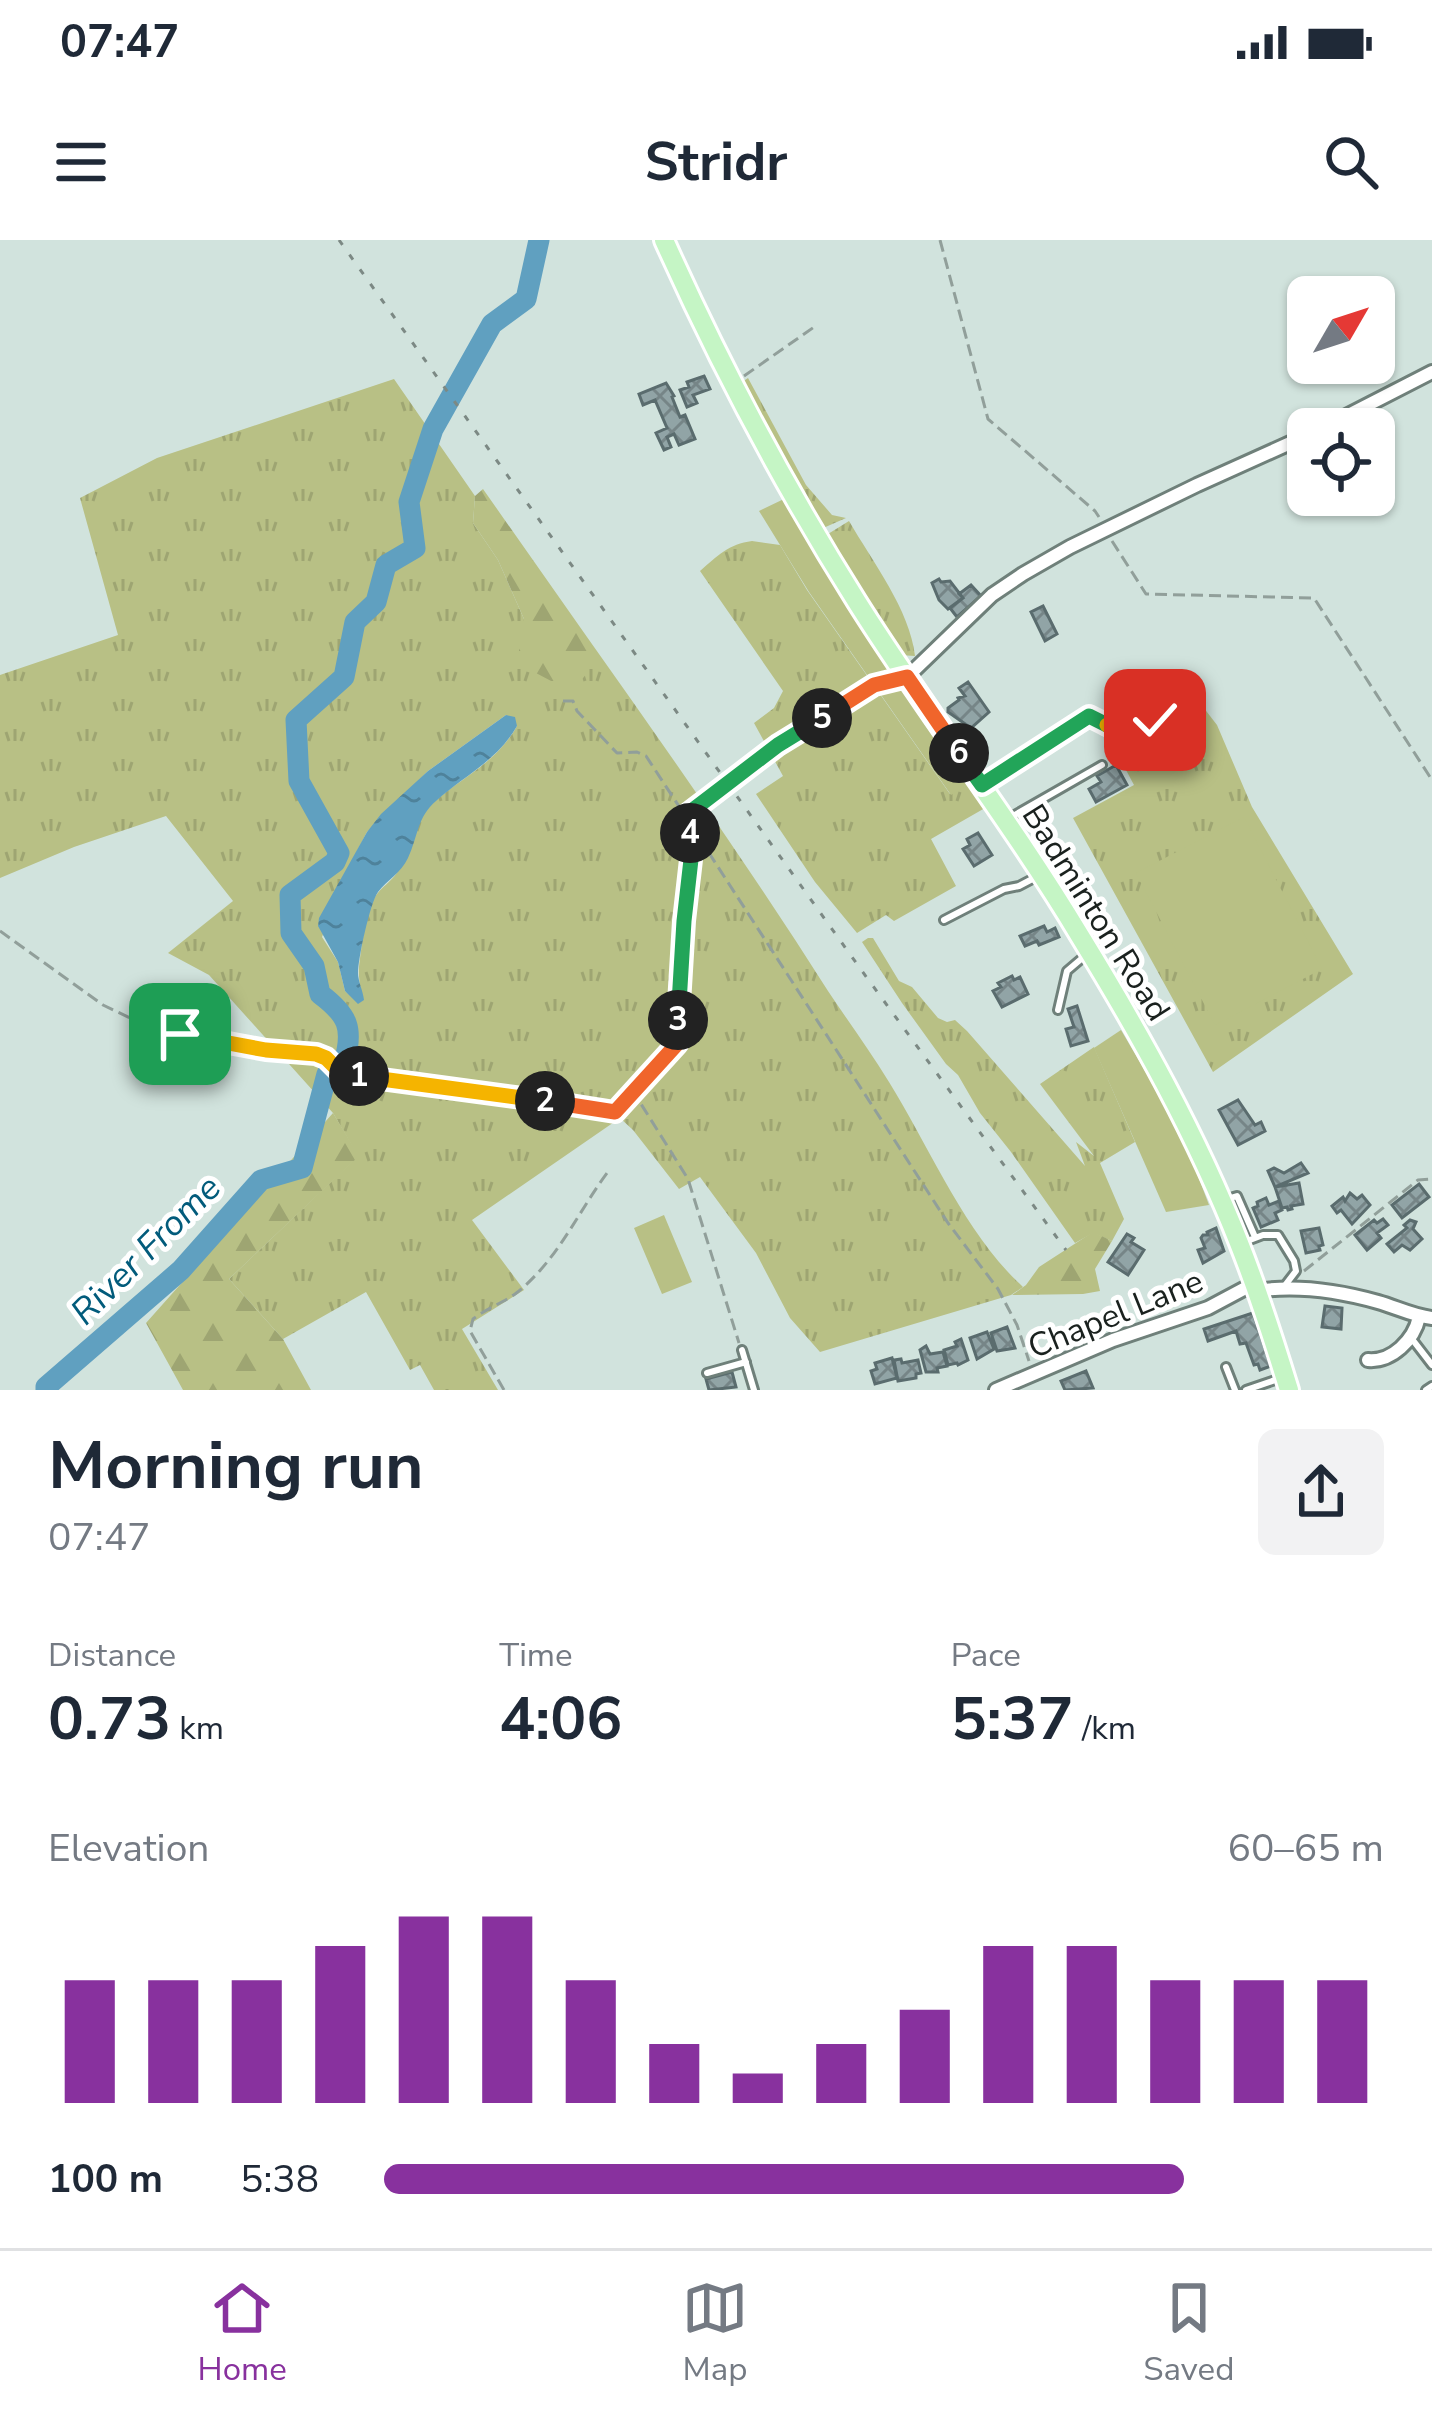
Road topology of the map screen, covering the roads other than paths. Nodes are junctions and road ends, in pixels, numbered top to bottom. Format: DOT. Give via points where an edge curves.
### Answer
graph roads {
  1 [pos="664,240"];
  2 [pos="1432,372"];
  3 [pos="1362,408"];
  4 [pos="1287,444"];
  5 [pos="907,677"];
  6 [pos="1155,720"];
  7 [pos="1102,765"];
  8 [pos="982,785"];
  9 [pos="1006,820"];
  10 [pos="1041,874"];
  11 [pos="944,920"];
  12 [pos="1090,952"];
  13 [pos="1058,1010"];
  14 [pos="1247,1241"];
  15 [pos="1254,1287"];
  16 [pos="1283,1288"];
  17 [pos="1426,1317"];
  18 [pos="1410,1337"];
  19 [pos="742,1350"];
  20 [pos="1368,1360"];
  21 [pos="746,1362"];
  22 [pos="1432,1365"];
  23 [pos="1226,1367"];
  24 [pos="707,1373"];
  25 [pos="1287,1383"];
  26 [pos="754,1390"];
  27 [pos="996,1390"];
  28 [pos="1234,1390"];
  29 [pos="1246,1390"];
  1 -- 5 [label="main road, Badminton Road" via="711,345 810,525"];
  2 -- 3 [label="street"];
  4 -- 5 [label="street" via="1070,547 992,595"];
  5 -- 8 [label="main road, Badminton Road"];
  6 -- 8 [label="lane" via="1125,734 1089,716"];
  7 -- 9 [label="lane"];
  8 -- 9 [label="main road, Badminton Road"];
  9 -- 10 [label="main road, Badminton Road"];
  10 -- 11 [label="lane"];
  10 -- 12 [label="main road, Badminton Road"];
  12 -- 13 [label="lane" via="1067,971"];
  12 -- 14 [label="main road, Badminton Road"];
  14 -- 15 [label="main road, Badminton Road"];
  14 -- 16 [label="lane" via="1271,1233 1285,1244 1296,1271"];
  15 -- 16 [label="street"];
  15 -- 25 [label="main road, Badminton Road"];
  15 -- 27 [label="street, Chapel Lane"];
  16 -- 17 [label="street" via="1344,1294"];
  17 -- 18 [label="street"];
  18 -- 20 [label="street" via="1388,1358"];
  18 -- 22 [label="lane"];
  19 -- 21 [label="lane"];
  21 -- 24 [label="lane"];
  21 -- 26 [label="lane"];
  23 -- 28 [label="lane"];
  25 -- 29 [label="lane"];
}
